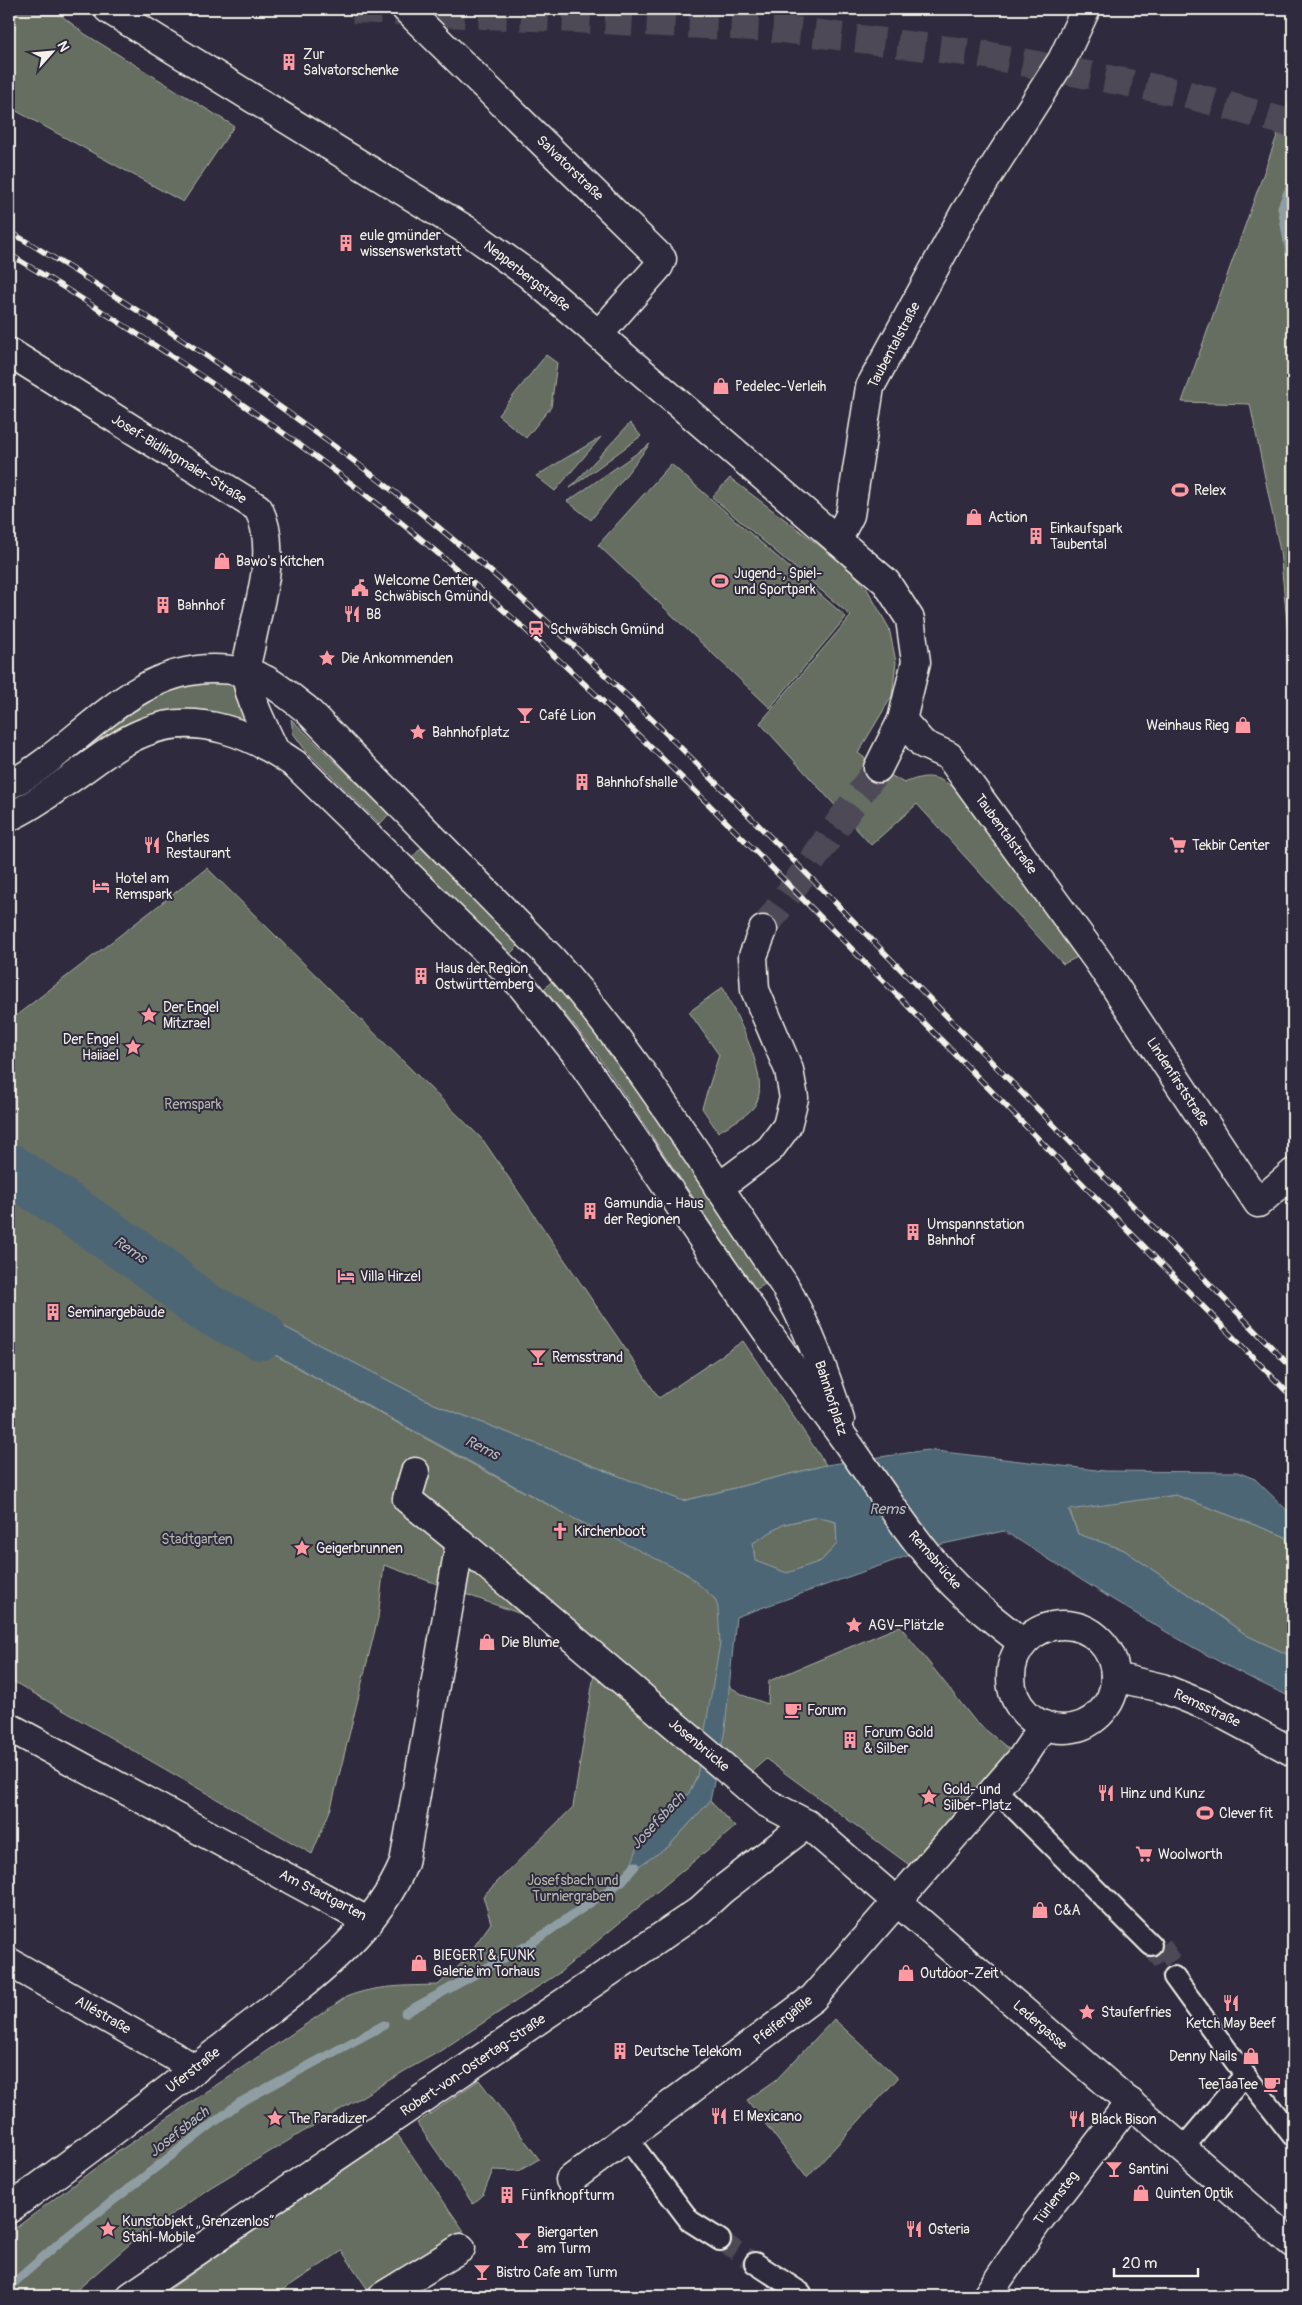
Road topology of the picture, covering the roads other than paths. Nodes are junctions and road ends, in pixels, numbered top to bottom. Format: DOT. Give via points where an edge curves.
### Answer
graph roads {
  1 [pos="108,9"];
  2 [pos="406,9"];
  3 [pos="1086,9"];
  4 [pos="599,334"];
  5 [pos="9,352"];
  6 [pos="837,540"];
  7 [pos="246,672"];
  8 [pos="902,720"];
  9 [pos="274,749"];
  10 [pos="878,768"];
  11 [pos="9,785"];
  12 [pos="9,817"];
  13 [pos="763,930"];
  14 [pos="1098,961"];
  15 [pos="1293,1173"];
  16 [pos="718,1188"];
  17 [pos="846,1441"];
  18 [pos="415,1472"];
  19 [pos="460,1542"];
  20 [pos="1023,1643"];
  21 [pos="1115,1677"];
  22 [pos="1044,1725"];
  23 [pos="9,1727"];
  24 [pos="1293,1752"];
  25 [pos="741,1781"];
  26 [pos="994,1789"];
  27 [pos="807,1824"];
  28 [pos="897,1901"];
  29 [pos="369,1922"];
  30 [pos="1151,1945"];
  31 [pos="9,1962"];
  32 [pos="1174,1977"];
  33 [pos="196,2069"];
  34 [pos="1245,2075"];
  35 [pos="1130,2102"];
  36 [pos="1293,2136"];
  37 [pos="627,2138"];
  38 [pos="1183,2148"];
  39 [pos="570,2180"];
  40 [pos="9,2209"];
  41 [pos="720,2240"];
  42 [pos="1293,2244"];
  43 [pos="461,2248"];
  44 [pos="755,2263"];
  45 [pos="801,2293"];
  46 [pos="131,2296"];
  47 [pos="386,2296"];
  48 [pos="986,2296"];
  1 -- 4 [label="street, Nepperbergstraße" via="468,232 528,274"];
  2 -- 4 [label="street, Salvatorstraße" via="662,258 659,266"];
  3 -- 6 [label="street, Taubentalstraße" via="1062,60 965,212 870,387 850,515"];
  4 -- 6 [label="street, Nepperbergstraße"];
  5 -- 7 [label="street, Josef-Bidlingmaier-Straße" via="258,508 264,521 267,553"];
  6 -- 8 [label="street" via="886,582 910,619 916,662"];
  7 -- 9 [label="street, Bahnhofplatz" via="259,717"];
  7 -- 11 [label="street, Bahnhofplatz" via="199,668 149,685"];
  7 -- 16 [label="street, Bahnhofplatz" via="278,687 306,709 551,958 616,1036"];
  8 -- 10 [label="street"];
  8 -- 14 [label="street, Taubentalstraße" via="923,744 950,756"];
  9 -- 12 [label="street, Bahnhofplatz" via="249,737 194,723 175,723 124,743 29,808"];
  9 -- 17 [label="street, Bahnhofplatz" via="295,764 522,986 548,1016 749,1308"];
  13 -- 16 [label="street" via="754,956 755,990 789,1070 794,1098 787,1126 770,1149"];
  14 -- 15 [label="street, Lindenfirststraße" via="1258,1203"];
  16 -- 17 [label="street, Bahnhofplatz" via="798,1310 817,1354"];
  17 -- 20 [label="street, Remsbrücke" via="885,1500 931,1558 974,1604"];
  18 -- 19 [label="street" via="407,1499"];
  19 -- 25 [label="street, Josenbrücke"];
  19 -- 29 [label="street, Am Stadtgarten" via="404,1862 385,1902"];
  20 -- 21 [label="street" via="1036,1631 1054,1625 1072,1625 1089,1631 1103,1643 1112,1659"];
  20 -- 22 [label="street" via="1014,1657 1012,1690 1019,1705"];
  21 -- 22 [label="street" via="1112,1693 1104,1708 1092,1720 1077,1727 1061,1729"];
  21 -- 24 [label="street, Remsstraße" via="1162,1688 1207,1706"];
  22 -- 26 [label="street" via="1021,1759"];
  23 -- 29 [label="street, Am Stadtgarten"];
  25 -- 27 [label="street, Ledergasse" via="766,1802"];
  26 -- 28 [label="street"];
  26 -- 30 [label="street"];
  27 -- 28 [label="street, Ledergasse"];
  27 -- 46 [label="street, Robert-von-Ostertag-Straße" via="698,1912"];
  28 -- 35 [label="street, Ledergasse"];
  28 -- 37 [label="street, Pfeifergäßle" via="813,1998"];
  29 -- 33 [label="street, Uferstraße" via="326,1965"];
  31 -- 33 [label="street, Alléstraße"];
  32 -- 34 [label="street"];
  33 -- 40 [label="street, Uferstraße"];
  34 -- 36 [label="street"];
  34 -- 38 [label="street"];
  35 -- 38 [label="street, Ledergasse"];
  35 -- 48 [label="street, Türlensteg" via="1036,2224"];
  37 -- 39 [label="street, Pfeifergäßle"];
  37 -- 41 [label="street" via="690,2221"];
  38 -- 42 [label="street, Ledergasse"];
  43 -- 47 [label="street"];
  44 -- 45 [label="street"];
}
